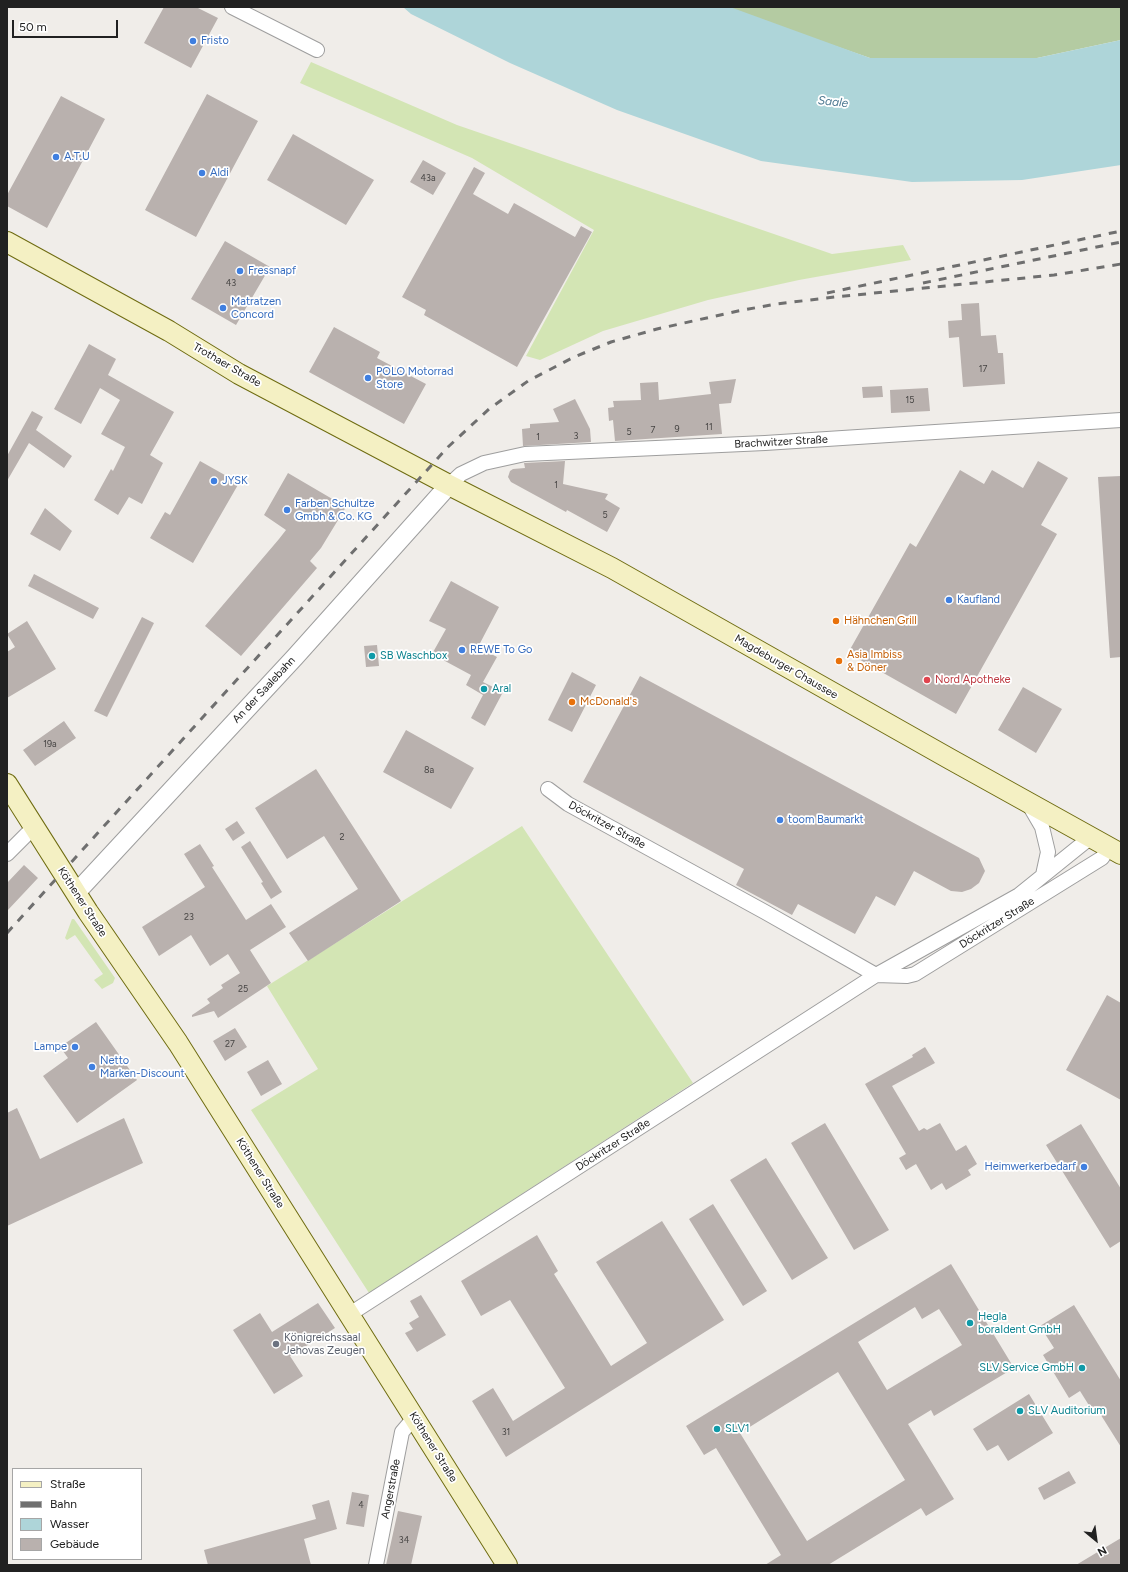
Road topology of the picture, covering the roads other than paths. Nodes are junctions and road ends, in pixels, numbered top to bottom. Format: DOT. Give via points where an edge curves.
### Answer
graph roads {
  1 [pos="232,7"];
  2 [pos="316,50"];
  3 [pos="7,242"];
  4 [pos="1121,420"];
  5 [pos="449,485"];
  6 [pos="7,784"];
  7 [pos="548,789"];
  8 [pos="1028,802"];
  9 [pos="34,827"];
  10 [pos="1091,838"];
  11 [pos="1115,851"];
  12 [pos="7,854"];
  13 [pos="1043,875"];
  14 [pos="76,893"];
  15 [pos="876,975"];
  16 [pos="350,1314"];
  17 [pos="414,1418"];
  18 [pos="376,1565"];
  19 [pos="507,1565"];
  1 -- 2 [label="street"];
  3 -- 5 [label="main road, Trothaer Straße" via="169,331 239,374"];
  4 -- 5 [label="street, Brachwitzer Straße" via="765,443 525,454 484,463 461,474"];
  5 -- 8 [label="main road, Magdeburger Chaussee" via="612,568"];
  5 -- 14 [label="street, An der Saalebahn"];
  6 -- 9 [label="main road, Köthener Straße"];
  7 -- 15 [label="street, Döckritzer Straße" via="568,804"];
  8 -- 10 [label="main road, Magdeburger Chaussee"];
  8 -- 13 [label="street" via="1042,827 1048,852"];
  9 -- 12 [label="street"];
  9 -- 14 [label="main road, Köthener Straße"];
  10 -- 11 [label="main road, Magdeburger Chaussee"];
  10 -- 13 [label="street, Döckritzer Straße"];
  11 -- 15 [label="street, Döckritzer Straße" via="915,974"];
  13 -- 15 [label="street, Döckritzer Straße" via="1018,895"];
  14 -- 16 [label="main road, Köthener Straße" via="178,1043"];
  15 -- 16 [label="street, Döckritzer Straße"];
  16 -- 17 [label="main road, Köthener Straße"];
  17 -- 18 [label="street, Angerstraße" via="402,1432"];
  17 -- 19 [label="main road, Köthener Straße"];
}
